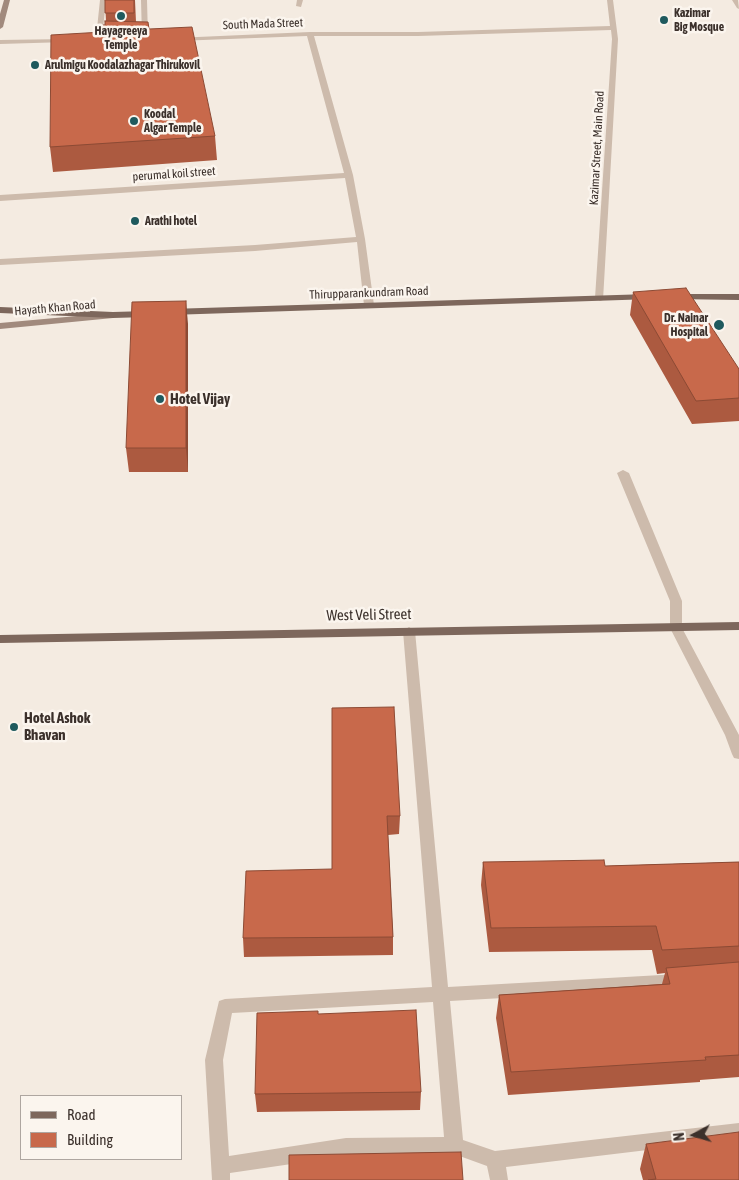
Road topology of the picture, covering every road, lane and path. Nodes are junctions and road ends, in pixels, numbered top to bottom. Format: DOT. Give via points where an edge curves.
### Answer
graph roads {
  1 [pos="7,0"];
  2 [pos="103,0"];
  3 [pos="144,0"];
  4 [pos="610,0"];
  5 [pos="735,0"];
  6 [pos="739,7"];
  7 [pos="1,16"];
  8 [pos="0,27"];
  9 [pos="613,28"];
  10 [pos="310,34"];
  11 [pos="136,37"];
  12 [pos="145,37"];
  13 [pos="99,38"];
  14 [pos="108,38"];
  15 [pos="155,38"];
  16 [pos="79,39"];
  17 [pos="89,39"];
  18 [pos="164,39"];
  19 [pos="0,42"];
  20 [pos="349,175"];
  21 [pos="0,198"];
  22 [pos="361,239"];
  23 [pos="0,262"];
  24 [pos="739,297"];
  25 [pos="600,298"];
  26 [pos="369,305"];
  27 [pos="0,310"];
  28 [pos="112,316"];
  29 [pos="0,326"];
  30 [pos="623,473"];
  31 [pos="739,626"];
  32 [pos="676,628"];
  33 [pos="409,631"];
  34 [pos="0,639"];
  35 [pos="739,754"];
  36 [pos="699,980"];
  37 [pos="441,995"];
  38 [pos="739,1131"];
  39 [pos="454,1144"];
  40 [pos="495,1160"];
  41 [pos="220,1173"];
  42 [pos="499,1180"];
  1 -- 7 [label="street"];
  2 -- 13 [label="street"];
  3 -- 12 [label="street"];
  4 -- 9 [label="street, Kazimar Street, Main Road"];
  5 -- 6 [label="street"];
  7 -- 8 [label="street"];
  9 -- 10 [label="street"];
  9 -- 25 [label="street, Kazimar Street, Main Road" via="615,39"];
  10 -- 18 [label="street, South Mada Street"];
  10 -- 20 [label="street, South Mada Street"];
  11 -- 12 [label="street"];
  12 -- 15 [label="street"];
  13 -- 14 [label="street"];
  13 -- 17 [label="street"];
  16 -- 19 [label="street"];
  20 -- 21 [label="street, perumal koil street"];
  20 -- 22 [label="street, South Mada Street"];
  22 -- 23 [label="street"];
  22 -- 26 [label="street, South Mada Street"];
  24 -- 25 [label="main road, Thirupparankundram Road"];
  25 -- 26 [label="main road, Thirupparankundram Road"];
  26 -- 28 [label="main road, Thirupparankundram Road"];
  27 -- 28 [label="main road, Thirupparankundram Road"];
  28 -- 29 [label="street, Hayath Khan Road"];
  30 -- 32 [label="street" via="676,601"];
  31 -- 32 [label="main road, West Veli Street"];
  32 -- 33 [label="main road, West Veli Street"];
  32 -- 35 [label="street"];
  33 -- 34 [label="main road, West Veli Street"];
  33 -- 37 [label="street"];
  36 -- 37 [label="street"];
  37 -- 39 [label="street"];
  37 -- 41 [label="street" via="225,1006 214,1060"];
  38 -- 40 [label="street"];
  39 -- 40 [label="street"];
  39 -- 41 [label="street" via="346,1147"];
  40 -- 42 [label="street"];
}
